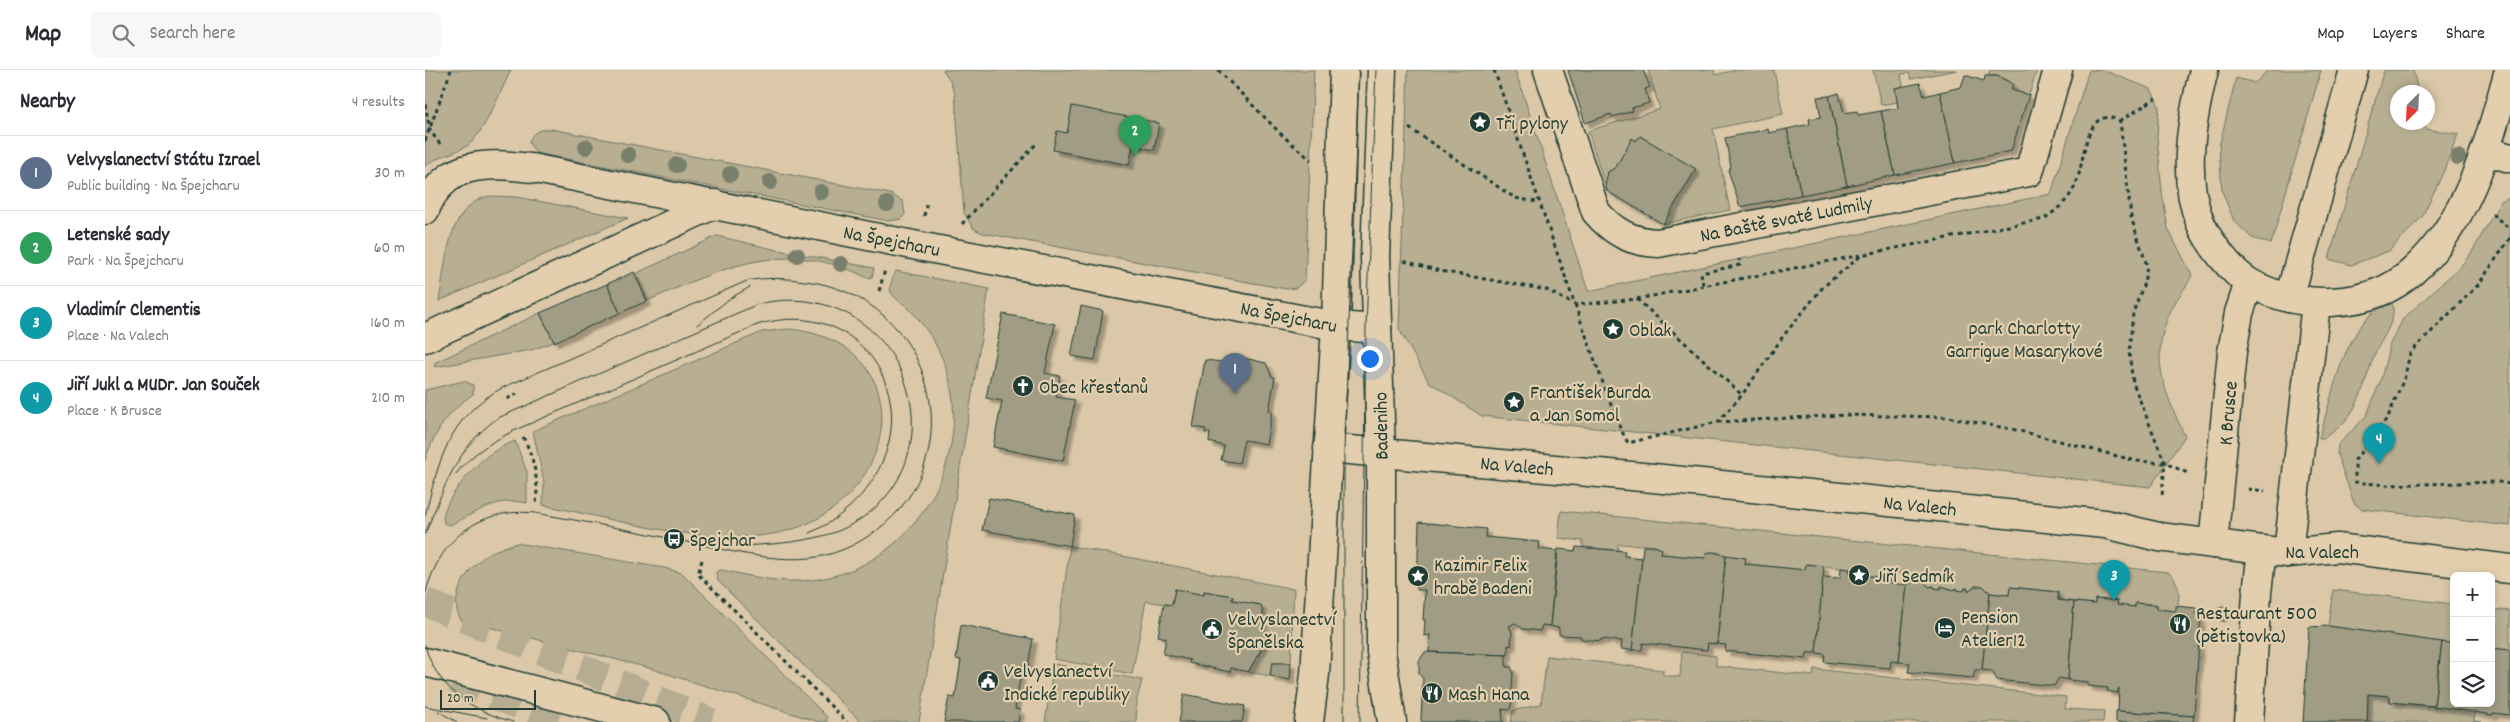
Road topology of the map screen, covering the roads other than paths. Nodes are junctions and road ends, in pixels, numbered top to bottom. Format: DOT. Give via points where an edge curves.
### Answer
graph roads {
  1 [pos="1345,70"];
  2 [pos="1382,70"];
  3 [pos="1548,70"];
  4 [pos="2058,70"];
  5 [pos="2204,70"];
  6 [pos="2354,70"];
  7 [pos="2509,70"];
  8 [pos="2498,154"];
  9 [pos="715,204"];
  10 [pos="425,210"];
  11 [pos="2249,283"];
  12 [pos="2289,298"];
  13 [pos="2316,303"];
  14 [pos="1336,326"];
  15 [pos="1377,329"];
  16 [pos="425,338"];
  17 [pos="1328,448"];
  18 [pos="1381,453"];
  19 [pos="2213,544"];
  20 [pos="2275,551"];
  21 [pos="2510,569"];
  22 [pos="425,662"];
  23 [pos="656,722"];
  24 [pos="1309,722"];
  25 [pos="1392,722"];
  26 [pos="2249,722"];
  1 -- 14 [label="street"];
  2 -- 15 [label="street, Badeniho" via="1375,257"];
  3 -- 4 [label="street, Na Baště svaté Ludmily" via="1596,212 1607,225 1624,236 1658,243 2029,172"];
  5 -- 11 [label="street" via="2194,109 2191,139 2194,197 2200,222 2212,243 2225,261"];
  6 -- 12 [label="street"];
  7 -- 8 [label="street"];
  8 -- 13 [label="street" via="2446,236 2412,273 2374,294"];
  9 -- 10 [label="street, Na Špejcharu" via="531,168 488,165 467,168 451,176 433,194"];
  9 -- 14 [label="street, Na Špejcharu"];
  9 -- 16 [label="street"];
  11 -- 12 [label="street"];
  11 -- 19 [label="street, K Brusce" via="2239,313 2232,352"];
  12 -- 13 [label="street"];
  13 -- 20 [label="street"];
  14 -- 15 [label="street, Na Špejcharu"];
  14 -- 17 [label="street"];
  15 -- 18 [label="street, Badeniho"];
  17 -- 18 [label="street, Na Valech"];
  17 -- 24 [label="street" via="1315,674"];
  18 -- 19 [label="street, Na Valech" via="2105,524 2159,538"];
  18 -- 25 [label="street, Badeniho" via="1381,652"];
  19 -- 20 [label="street, Na Valech"];
  20 -- 21 [label="street, Na Valech" via="2337,548"];
  20 -- 26 [label="street"];
  22 -- 23 [label="street"];
}
